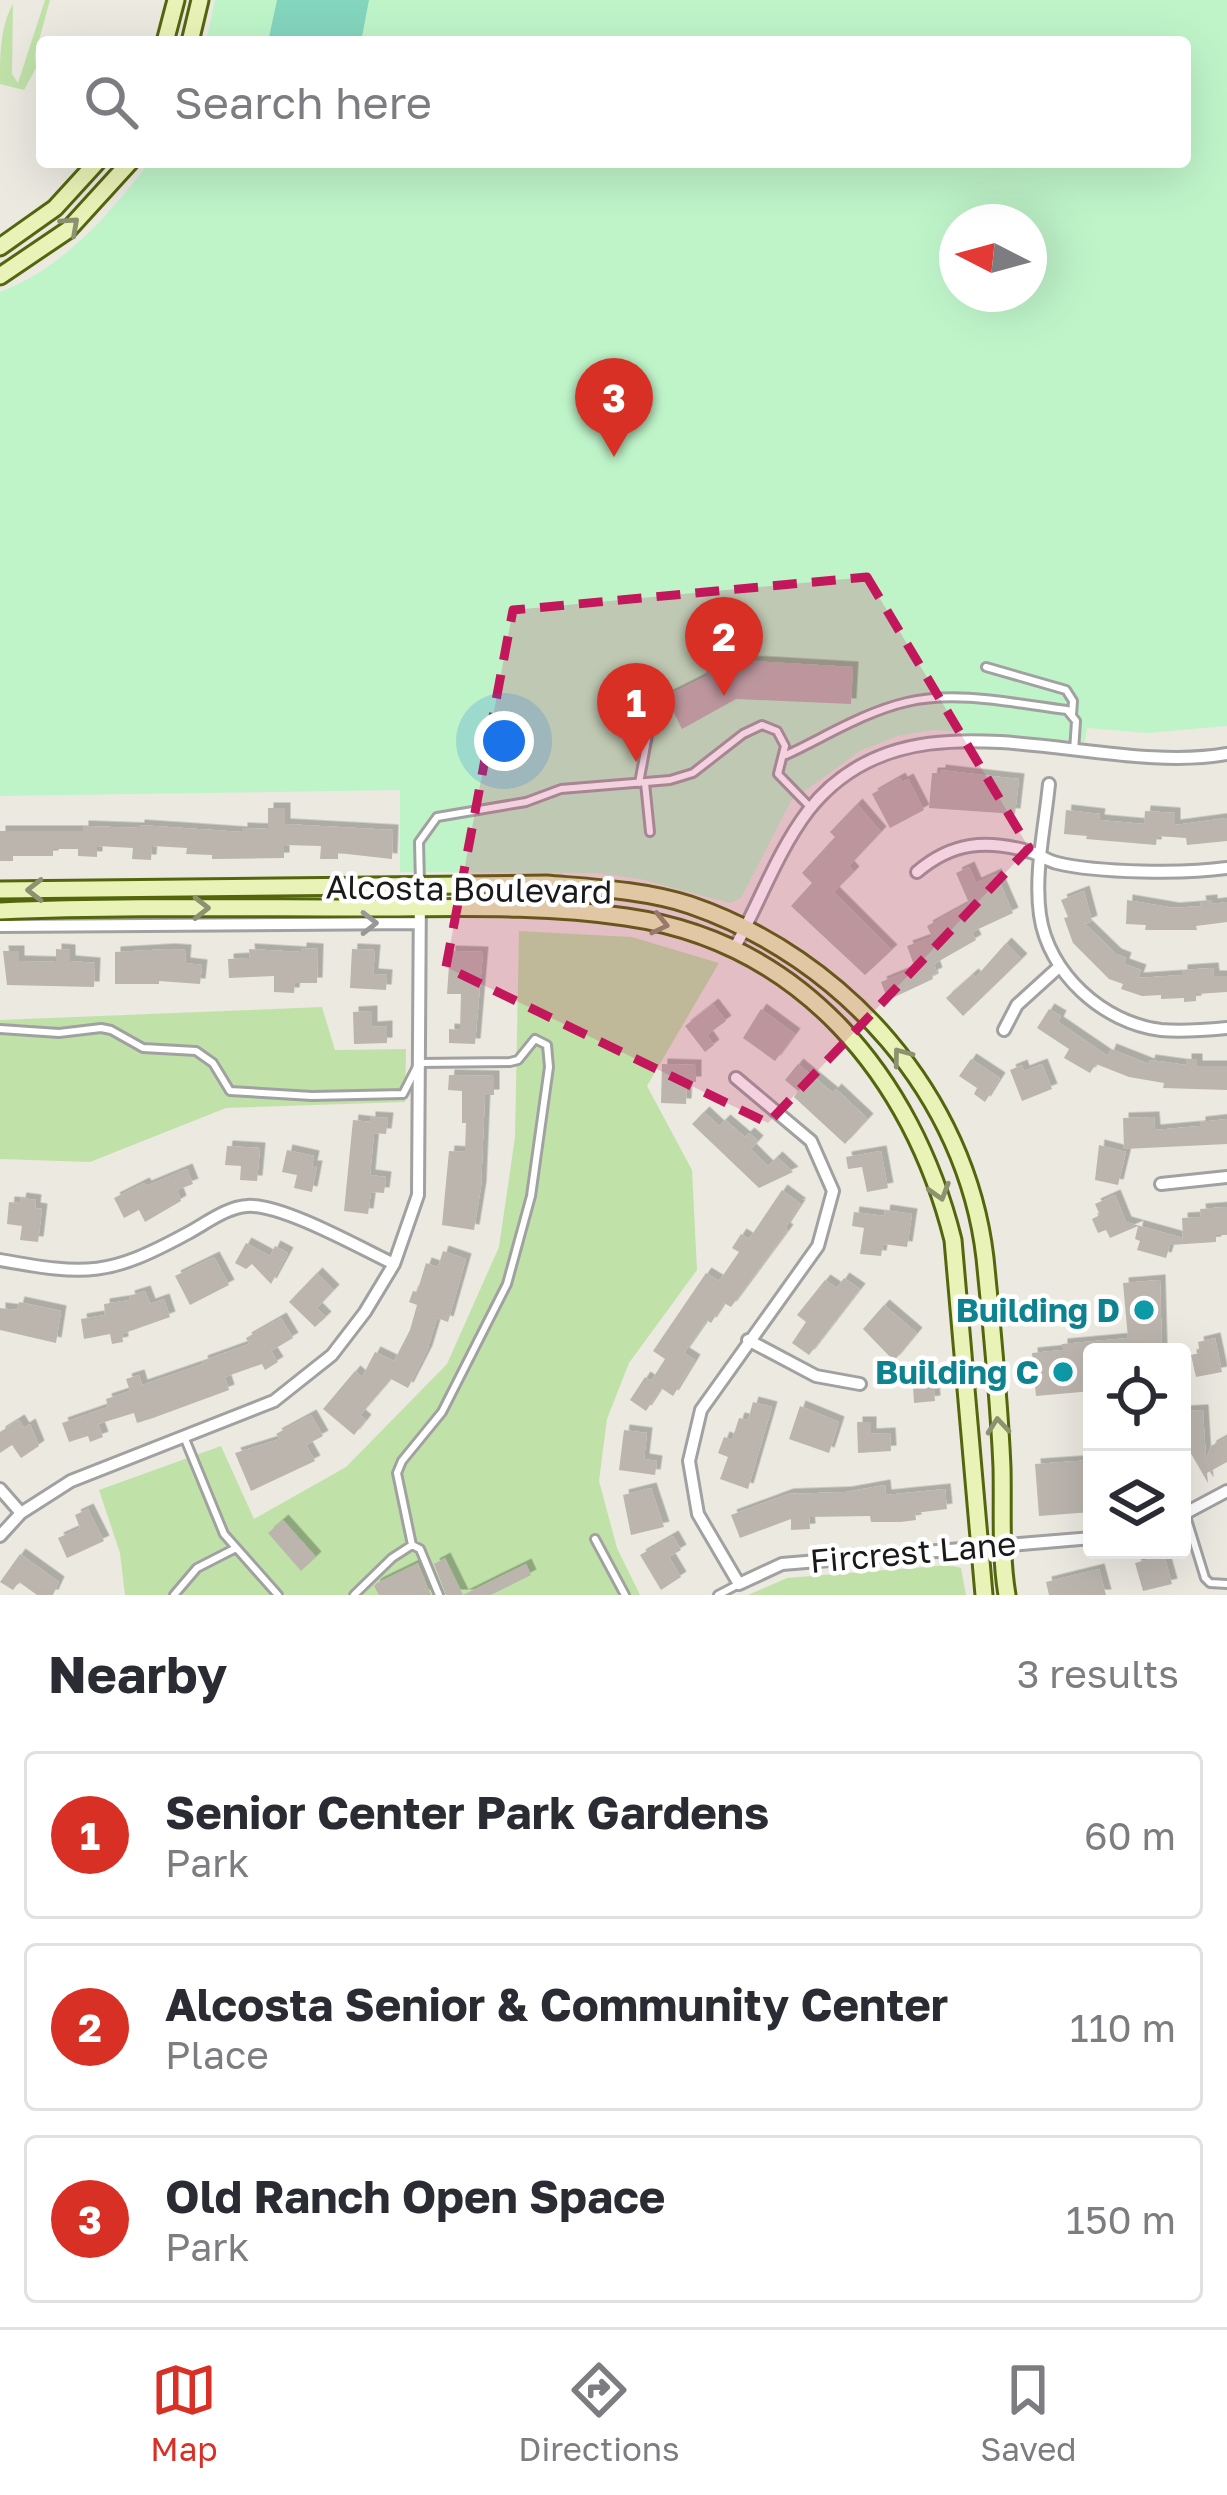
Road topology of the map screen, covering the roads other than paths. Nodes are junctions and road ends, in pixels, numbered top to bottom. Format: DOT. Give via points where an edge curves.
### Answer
graph roads {
  1 [pos="176,0"];
  2 [pos="200,0"];
  3 [pos="167,36"];
  4 [pos="191,36"];
  5 [pos="92,168"];
  6 [pos="125,168"];
  7 [pos="0,247"];
  8 [pos="0,276"];
  9 [pos="986,667"];
  10 [pos="1072,715"];
  11 [pos="651,719"];
  12 [pos="1074,751"];
  13 [pos="1227,754"];
  14 [pos="786,755"];
  15 [pos="642,783"];
  16 [pos="1049,784"];
  17 [pos="811,808"];
  18 [pos="650,832"];
  19 [pos="1042,856"];
  20 [pos="1227,868"];
  21 [pos="917,872"];
  22 [pos="420,886"];
  23 [pos="0,890"];
  24 [pos="0,910"];
  25 [pos="417,916"];
  26 [pos="0,926"];
  27 [pos="746,928"];
  28 [pos="734,949"];
  29 [pos="1060,966"];
  30 [pos="1227,1028"];
  31 [pos="0,1029"];
  32 [pos="1004,1030"];
  33 [pos="419,1063"];
  34 [pos="736,1078"];
  35 [pos="1227,1177"];
  36 [pos="1161,1184"];
  37 [pos="0,1259"];
  38 [pos="394,1264"];
  39 [pos="1021,1306"];
  40 [pos="988,1311"];
  41 [pos="748,1340"];
  42 [pos="860,1384"];
  43 [pos="185,1439"];
  44 [pos="0,1490"];
  45 [pos="1227,1491"];
  46 [pos="1191,1510"];
  47 [pos="21,1513"];
  48 [pos="0,1536"];
  49 [pos="1191,1536"];
  50 [pos="595,1539"];
  51 [pos="1083,1539"];
  52 [pos="1003,1543"];
  53 [pos="412,1545"];
  54 [pos="980,1545"];
  55 [pos="236,1548"];
  56 [pos="739,1583"];
  57 [pos="1227,1584"];
  58 [pos="174,1595"];
  59 [pos="278,1595"];
  60 [pos="354,1595"];
  61 [pos="440,1595"];
  62 [pos="625,1595"];
  63 [pos="718,1595"];
  64 [pos="984,1595"];
  65 [pos="1007,1595"];
  1 -- 3 [label="main road"];
  2 -- 4 [label="main road"];
  5 -- 7 [label="main road" via="55,208"];
  8 -- 6 [label="main road, one-way" via="68,230"];
  9 -- 10 [label="lane" via="1059,686 1070,694"];
  10 -- 12 [label="lane"];
  10 -- 14 [label="lane" via="962,698 908,701"];
  11 -- 15 [label="lane"];
  12 -- 13 [label="street"];
  12 -- 17 [label="street" via="929,742 847,774"];
  14 -- 15 [label="lane" via="777,731 762,725 693,772"];
  14 -- 17 [label="lane" via="778,774"];
  15 -- 18 [label="lane"];
  15 -- 22 [label="lane" via="561,789 437,817 419,842"];
  16 -- 19 [label="street"];
  17 -- 27 [label="street"];
  19 -- 20 [label="street" via="1159,872"];
  19 -- 21 [label="street" via="962,845"];
  19 -- 29 [label="street" via="1041,919"];
  22 -- 23 [label="main road, Alcosta Boulevard, one-way"];
  22 -- 25 [label="street"];
  22 -- 27 [label="main road, Alcosta Boulevard" via="628,891"];
  24 -- 25 [label="main road, Alcosta Boulevard, one-way"];
  26 -- 25 [label="street, Alcosta Boulevard, one-way"];
  25 -- 28 [label="main road, Alcosta Boulevard, one-way" via="627,917"];
  25 -- 33 [label="street"];
  27 -- 28 [label="street"];
  40 -- 27 [label="main road, Alcosta Boulevard, one-way" via="975,1203 925,1089 873,1018"];
  28 -- 54 [label="main road, Alcosta Boulevard, one-way" via="849,1033 897,1097 933,1169 953,1240"];
  29 -- 30 [label="street" via="1124,1020 1161,1030"];
  29 -- 32 [label="street" via="1017,1005"];
  31 -- 33 [label="lane" via="100,1028 143,1048 196,1051 236,1093 403,1094"];
  33 -- 38 [label="street" via="418,1195"];
  33 -- 53 [label="lane" via="510,1062 535,1039 549,1054 531,1196 507,1284 442,1412 397,1473"];
  34 -- 41 [label="street" via="812,1141 833,1191 818,1246"];
  35 -- 36 [label="street"];
  37 -- 38 [label="street" via="97,1271 136,1261 247,1206"];
  38 -- 43 [label="street" via="332,1355 274,1401"];
  39 -- 40 [label="lane"];
  52 -- 40 [label="main road, Alcosta Boulevard, one-way"];
  41 -- 42 [label="street" via="816,1376"];
  41 -- 56 [label="street" via="701,1410 689,1461 698,1514"];
  43 -- 47 [label="street" via="71,1481"];
  43 -- 55 [label="lane"];
  44 -- 47 [label="street"];
  45 -- 46 [label="street"];
  47 -- 48 [label="street"];
  49 -- 57 [label="lane" via="1204,1578"];
  50 -- 62 [label="lane"];
  51 -- 52 [label="street, Fircrest Lane"];
  52 -- 54 [label="street, Fircrest Lane"];
  52 -- 65 [label="main road, Alcosta Boulevard"];
  53 -- 60 [label="lane"];
  53 -- 61 [label="lane"];
  54 -- 56 [label="street, Fircrest Lane" via="782,1564"];
  54 -- 64 [label="main road, Alcosta Boulevard"];
  55 -- 58 [label="lane" via="196,1568"];
  55 -- 59 [label="lane"];
  56 -- 63 [label="lane"];
}
